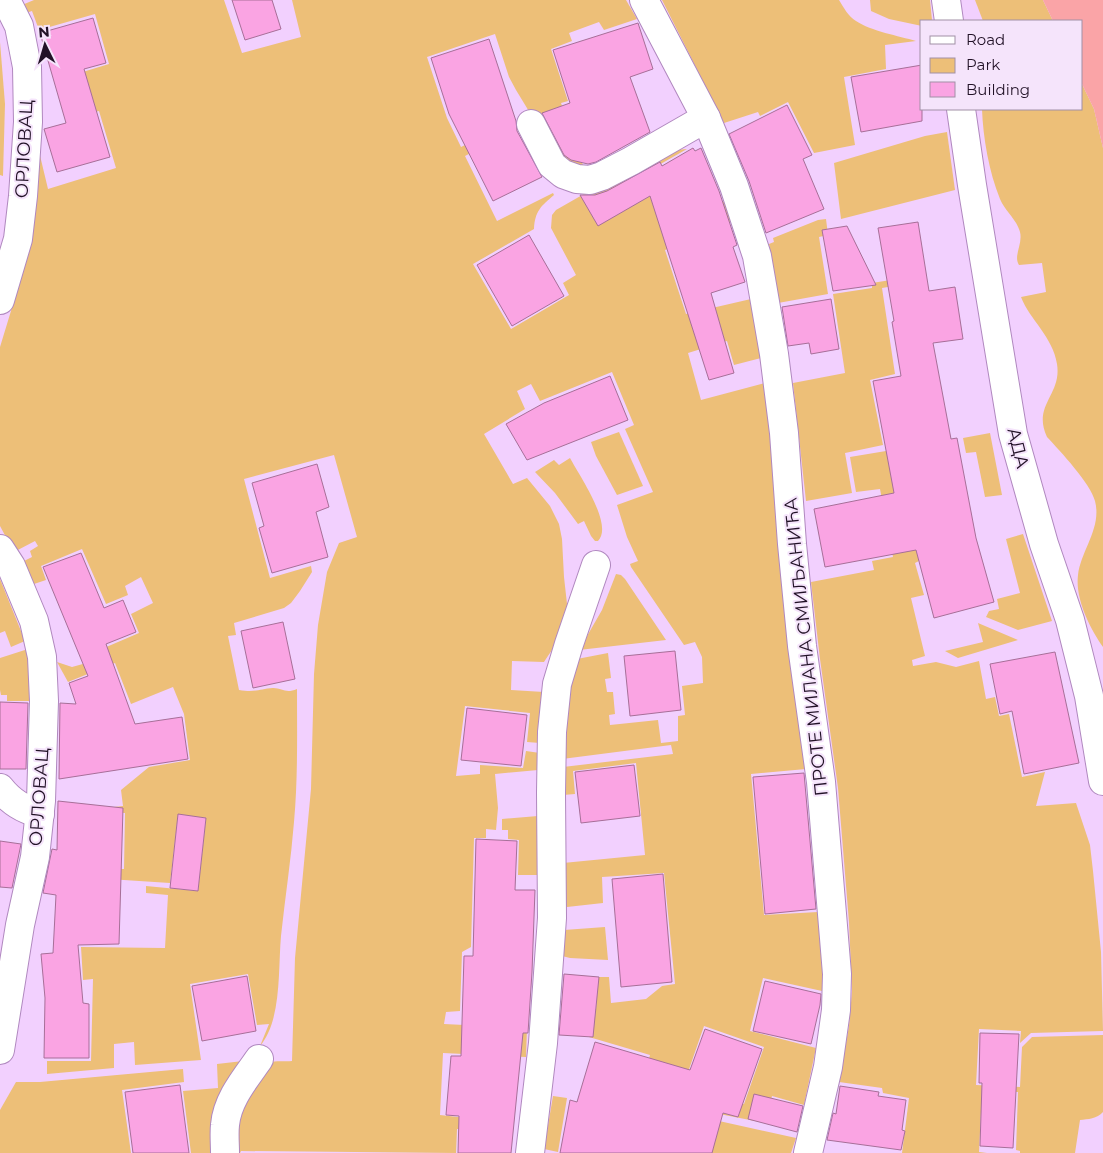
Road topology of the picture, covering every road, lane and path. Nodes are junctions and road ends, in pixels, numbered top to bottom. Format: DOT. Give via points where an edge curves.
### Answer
graph roads {
  1 [pos="6,0"];
  2 [pos="644,0"];
  3 [pos="946,0"];
  4 [pos="949,20"];
  5 [pos="961,110"];
  6 [pos="706,118"];
  7 [pos="531,124"];
  8 [pos="11,193"];
  9 [pos="0,300"];
  10 [pos="0,549"];
  11 [pos="596,565"];
  12 [pos="1103,782"];
  13 [pos="0,788"];
  14 [pos="40,814"];
  15 [pos="0,1050"];
  16 [pos="259,1059"];
  17 [pos="225,1153"];
  18 [pos="530,1153"];
  19 [pos="808,1153"];
  1 -- 8 [label="street, ОРЛОВАЦ" via="19,26 27,67 28,122"];
  2 -- 6 [label="street, ПРОТЕ МИЛАНА СМИЉАНИЋА"];
  3 -- 4 [label="street"];
  5 -- 12 [label="street, АДА" via="1014,434 1044,544 1070,620 1089,696"];
  6 -- 7 [label="street" via="632,161 590,180 563,174 552,165"];
  6 -- 19 [label="street, ПРОТЕ МИЛАНА СМИЉАНИЋА" via="734,186 757,256 784,433 802,646 822,782 836,1010 828,1067"];
  8 -- 9 [label="street, ОРЛОВАЦ" via="18,239"];
  10 -- 14 [label="street, ОРЛОВАЦ" via="11,566 34,621 42,657 44,702"];
  11 -- 18 [label="street" via="557,684 552,732 552,918 543,1042"];
  13 -- 14 [label="street" via="16,804"];
  14 -- 15 [label="street, ОРЛОВАЦ"];
  16 -- 17 [label="street" via="232,1101 225,1124"];
}
